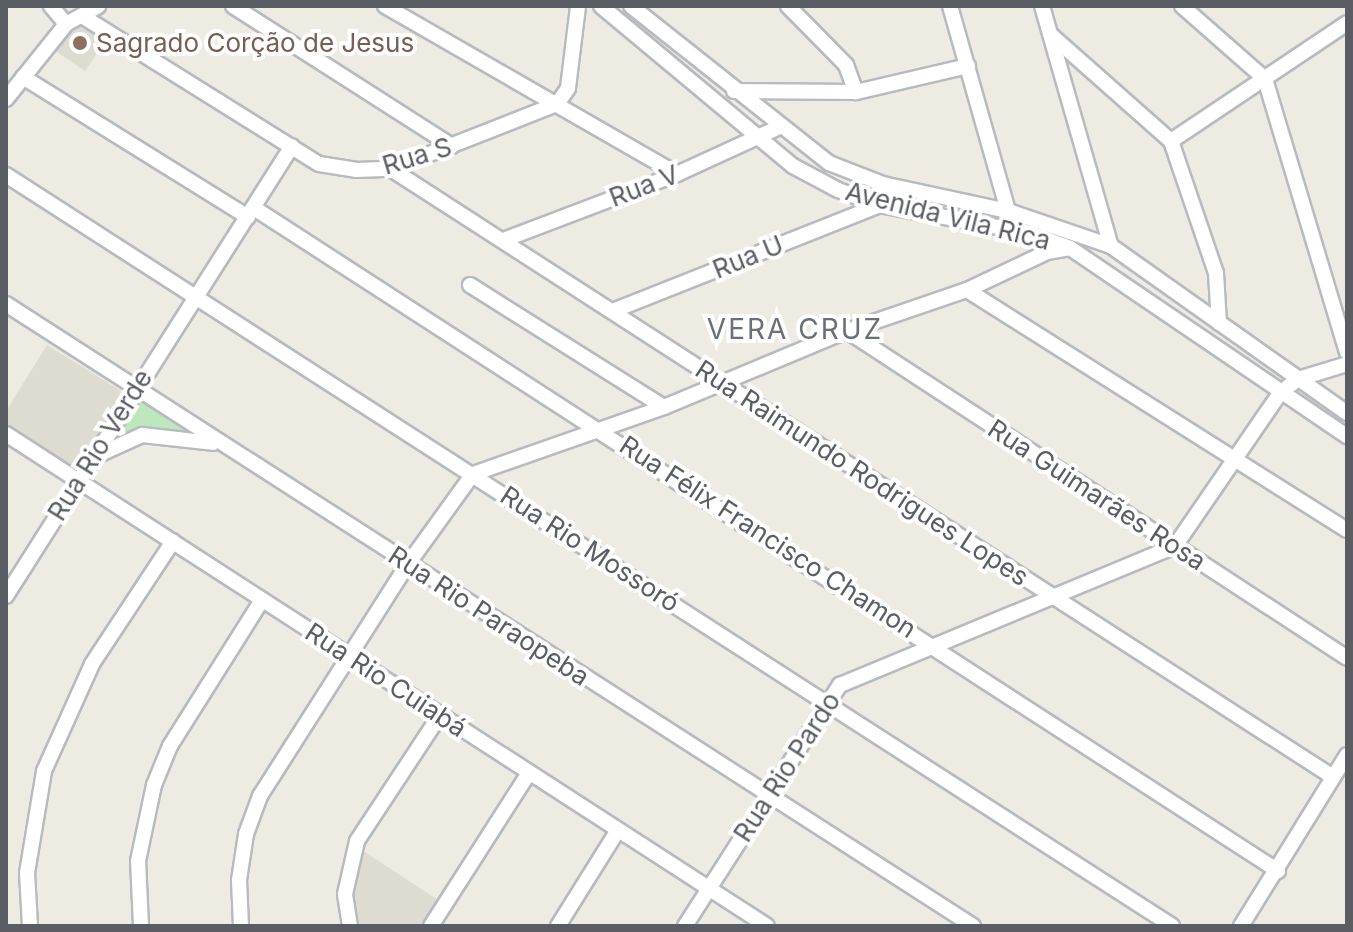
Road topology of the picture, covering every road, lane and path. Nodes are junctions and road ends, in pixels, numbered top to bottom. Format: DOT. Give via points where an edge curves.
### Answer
graph roads {
  1 [pos="51,6"];
  2 [pos="100,6"];
  3 [pos="233,6"];
  4 [pos="385,6"];
  5 [pos="578,6"];
  6 [pos="601,6"];
  7 [pos="631,6"];
  8 [pos="788,6"];
  9 [pos="1042,6"];
  10 [pos="1185,7"];
  11 [pos="947,9"];
  12 [pos="82,16"];
  13 [pos="1347,23"];
  14 [pos="66,24"];
  15 [pos="111,31"];
  16 [pos="1051,35"];
  17 [pos="968,66"];
  18 [pos="23,77"];
  19 [pos="1265,79"];
  20 [pos="734,91"];
  21 [pos="856,92"];
  22 [pos="6,99"];
  23 [pos="557,104"];
  24 [pos="779,127"];
  25 [pos="759,136"];
  26 [pos="1171,141"];
  27 [pos="292,146"];
  28 [pos="452,146"];
  29 [pos="391,169"];
  30 [pos="677,174"];
  31 [pos="6,175"];
  32 [pos="880,205"];
  33 [pos="1008,211"];
  34 [pos="251,213"];
  35 [pos="1030,233"];
  36 [pos="506,239"];
  37 [pos="1111,246"];
  38 [pos="1070,248"];
  39 [pos="1037,257"];
  40 [pos="470,285"];
  41 [pos="967,290"];
  42 [pos="196,294"];
  43 [pos="6,304"];
  44 [pos="615,310"];
  45 [pos="1219,323"];
  46 [pos="847,331"];
  47 [pos="1347,352"];
  48 [pos="1347,364"];
  49 [pos="1298,379"];
  50 [pos="718,383"];
  51 [pos="136,387"];
  52 [pos="1281,392"];
  53 [pos="664,407"];
  54 [pos="1347,413"];
  55 [pos="598,428"];
  56 [pos="6,434"];
  57 [pos="1347,436"];
  58 [pos="221,445"];
  59 [pos="92,459"];
  60 [pos="1237,461"];
  61 [pos="473,474"];
  62 [pos="78,479"];
  63 [pos="1347,530"];
  64 [pos="173,541"];
  65 [pos="1175,546"];
  66 [pos="408,564"];
  67 [pos="6,596"];
  68 [pos="1055,597"];
  69 [pos="262,600"];
  70 [pos="934,645"];
  71 [pos="351,657"];
  72 [pos="1347,658"];
  73 [pos="825,701"];
  74 [pos="440,715"];
  75 [pos="1347,755"];
  76 [pos="529,773"];
  77 [pos="1333,777"];
  78 [pos="768,795"];
  79 [pos="618,830"];
  80 [pos="1278,871"];
  81 [pos="709,888"];
  82 [pos="30,926"];
  83 [pos="141,926"];
  84 [pos="241,926"];
  85 [pos="350,926"];
  86 [pos="431,926"];
  87 [pos="558,926"];
  88 [pos="685,926"];
  89 [pos="767,926"];
  90 [pos="973,926"];
  91 [pos="1172,926"];
  92 [pos="1241,926"];
  1 -- 14 [label="street"];
  2 -- 12 [label="street"];
  2 -- 15 [label="street"];
  3 -- 28 [label="street"];
  4 -- 23 [label="street"];
  5 -- 23 [label="street" via="568,88"];
  6 -- 25 [label="street, Avenida Vila Rica"];
  7 -- 20 [label="street, Avenida Vila Rica"];
  8 -- 21 [label="street" via="846,65"];
  9 -- 16 [label="street"];
  10 -- 19 [label="street"];
  11 -- 17 [label="street"];
  12 -- 14 [label="street"];
  12 -- 15 [label="street, Rua S"];
  13 -- 19 [label="street"];
  14 -- 18 [label="street"];
  15 -- 27 [label="street, Rua S"];
  16 -- 26 [label="street"];
  16 -- 37 [label="street"];
  17 -- 21 [label="street"];
  17 -- 33 [label="street"];
  18 -- 22 [label="street"];
  18 -- 34 [label="street, Rua Félix Francisco Chamon"];
  19 -- 26 [label="street"];
  19 -- 47 [label="street"];
  20 -- 21 [label="street"];
  20 -- 24 [label="street, Avenida Vila Rica"];
  23 -- 28 [label="street, Rua S"];
  23 -- 30 [label="street"];
  24 -- 25 [label="street, Rua V"];
  24 -- 33 [label="street, Avenida Vila Rica" via="850,175"];
  25 -- 30 [label="street, Rua V"];
  25 -- 32 [label="street, Avenida Vila Rica" via="793,166"];
  26 -- 45 [label="street" via="1216,273"];
  27 -- 29 [label="street, Rua S" via="319,164"];
  27 -- 34 [label="street, Rua Rio Verde"];
  28 -- 29 [label="street, Rua S"];
  29 -- 36 [label="street, Rua Raimundo Rodrigues Lopes"];
  30 -- 36 [label="street, Rua V"];
  31 -- 42 [label="street, Rua Rio Mossoró"];
  32 -- 35 [label="street, Avenida Vila Rica"];
  32 -- 44 [label="street, Rua U"];
  33 -- 37 [label="street, Avenida Vila Rica"];
  34 -- 42 [label="street, Rua Rio Verde"];
  34 -- 55 [label="street, Rua Félix Francisco Chamon"];
  35 -- 38 [label="street, Avenida Vila Rica"];
  35 -- 39 [label="street"];
  36 -- 44 [label="street, Rua Raimundo Rodrigues Lopes"];
  37 -- 45 [label="street, Avenida Vila Rica"];
  38 -- 39 [label="street"];
  38 -- 52 [label="street, Avenida Vila Rica"];
  39 -- 41 [label="street"];
  40 -- 53 [label="street"];
  41 -- 46 [label="street"];
  41 -- 60 [label="street"];
  42 -- 51 [label="street, Rua Rio Verde"];
  42 -- 61 [label="street, Rua Rio Mossoró"];
  43 -- 51 [label="street, Rua Rio Paraopeba"];
  44 -- 50 [label="street, Rua Raimundo Rodrigues Lopes"];
  45 -- 49 [label="street, Avenida Vila Rica"];
  46 -- 50 [label="street"];
  46 -- 65 [label="street, Rua Guimarães Rosa"];
  48 -- 49 [label="street"];
  49 -- 52 [label="street"];
  49 -- 54 [label="street, Avenida Vila Rica"];
  50 -- 53 [label="street"];
  50 -- 68 [label="street, Rua Raimundo Rodrigues Lopes"];
  51 -- 58 [label="street, Rua Rio Paraopeba"];
  51 -- 59 [label="street, Rua Rio Verde"];
  52 -- 57 [label="street, Avenida Vila Rica"];
  52 -- 60 [label="street"];
  53 -- 55 [label="street"];
  55 -- 61 [label="street"];
  55 -- 70 [label="street, Rua Félix Francisco Chamon"];
  56 -- 62 [label="street, Rua Rio Cuiabá"];
  58 -- 59 [label="street" via="142,435"];
  58 -- 66 [label="street, Rua Rio Paraopeba"];
  59 -- 62 [label="street, Rua Rio Verde"];
  60 -- 63 [label="street"];
  60 -- 65 [label="street"];
  61 -- 66 [label="street"];
  61 -- 73 [label="street, Rua Rio Mossoró"];
  62 -- 64 [label="street, Rua Rio Cuiabá"];
  62 -- 67 [label="street, Rua Rio Verde"];
  64 -- 69 [label="street, Rua Rio Cuiabá"];
  64 -- 82 [label="street" via="92,664 44,771 27,873"];
  65 -- 68 [label="street, Rua Rio Pardo"];
  65 -- 72 [label="street, Rua Guimarães Rosa"];
  66 -- 71 [label="street"];
  66 -- 78 [label="street, Rua Rio Paraopeba"];
  68 -- 70 [label="street, Rua Rio Pardo"];
  68 -- 77 [label="street, Rua Raimundo Rodrigues Lopes"];
  69 -- 71 [label="street, Rua Rio Cuiabá"];
  69 -- 83 [label="street" via="170,746 154,785 138,861"];
  70 -- 73 [label="street, Rua Rio Pardo" via="854,677"];
  70 -- 80 [label="street, Rua Félix Francisco Chamon"];
  71 -- 74 [label="street, Rua Rio Cuiabá"];
  71 -- 84 [label="street" via="260,796 246,834 239,880"];
  73 -- 78 [label="street, Rua Rio Pardo"];
  73 -- 91 [label="street, Rua Rio Mossoró"];
  74 -- 76 [label="street, Rua Rio Cuiabá"];
  74 -- 85 [label="street" via="357,841 345,894"];
  75 -- 77 [label="street"];
  76 -- 79 [label="street, Rua Rio Cuiabá"];
  76 -- 86 [label="street"];
  77 -- 80 [label="street"];
  78 -- 81 [label="street, Rua Rio Pardo"];
  78 -- 90 [label="street, Rua Rio Paraopeba"];
  79 -- 81 [label="street, Rua Rio Cuiabá"];
  79 -- 87 [label="street"];
  80 -- 92 [label="street"];
  81 -- 88 [label="street, Rua Rio Pardo"];
  81 -- 89 [label="street, Rua Rio Cuiabá"];
}
